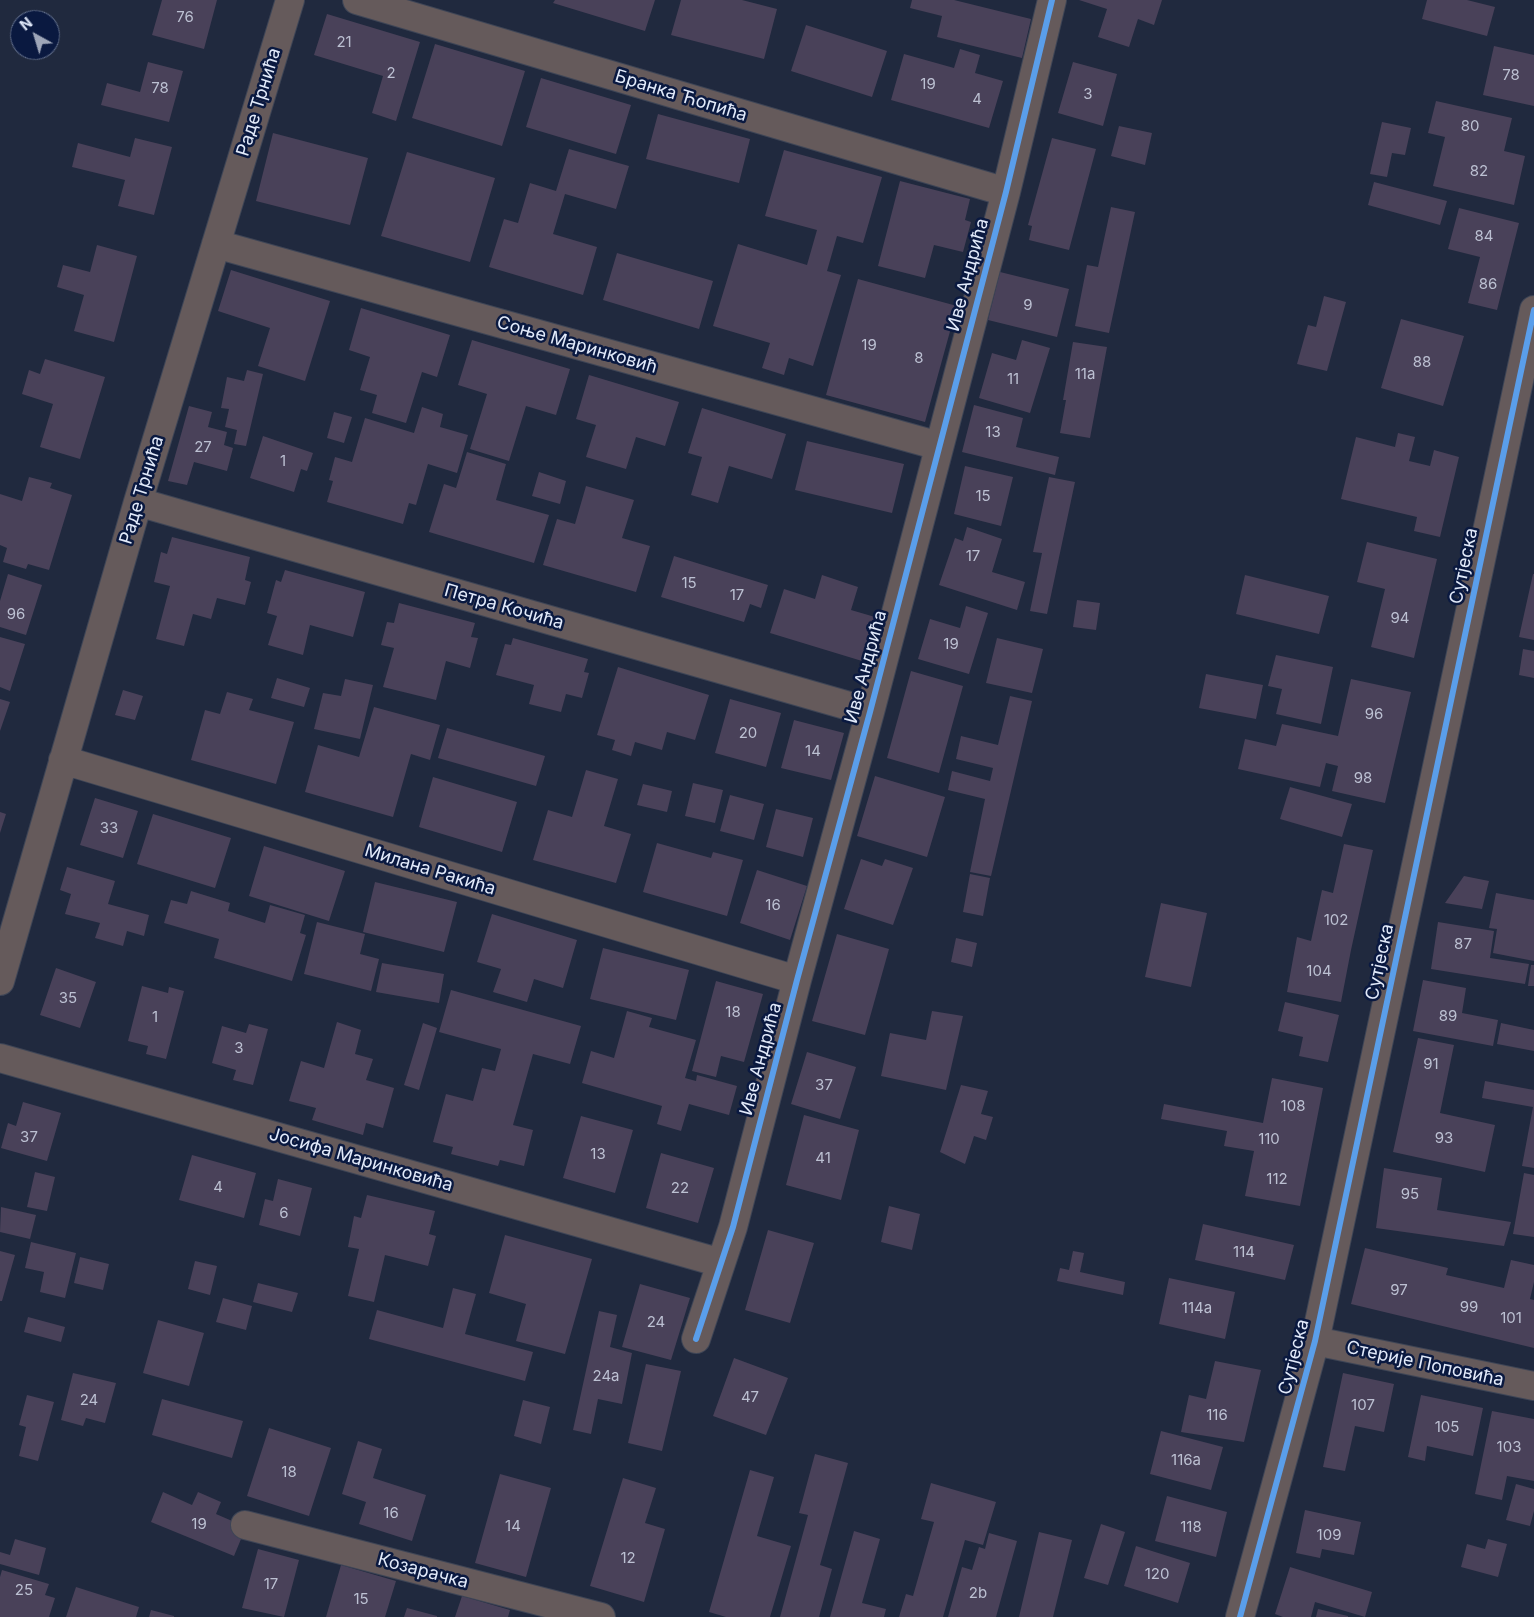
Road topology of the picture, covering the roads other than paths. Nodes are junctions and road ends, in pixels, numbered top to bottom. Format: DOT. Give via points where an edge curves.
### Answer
graph roads {
  1 [pos="290,0"];
  2 [pos="357,0"];
  3 [pos="1052,0"];
  4 [pos="1006,192"];
  5 [pos="216,244"];
  6 [pos="1534,310"];
  7 [pos="939,446"];
  8 [pos="138,502"];
  9 [pos="870,712"];
  10 [pos="63,760"];
  11 [pos="797,980"];
  12 [pos="0,981"];
  13 [pos="0,1058"];
  14 [pos="721,1263"];
  15 [pos="696,1339"];
  16 [pos="1315,1341"];
  17 [pos="1534,1386"];
  18 [pos="245,1525"];
  19 [pos="600,1617"];
  20 [pos="1240,1617"];
  1 -- 5 [label="street, Раде Трнића"];
  2 -- 4 [label="street, Бранка Ћопића"];
  3 -- 4 [label="street, Иве Андрића"];
  4 -- 7 [label="street, Иве Андрића"];
  5 -- 7 [label="street, Соње Маринковић"];
  5 -- 8 [label="street, Раде Трнића"];
  6 -- 16 [label="street, Сутјеска"];
  7 -- 9 [label="street, Иве Андрића"];
  8 -- 9 [label="street, Петра Кочића"];
  8 -- 10 [label="street, Раде Трнића"];
  9 -- 11 [label="street, Иве Андрића"];
  10 -- 11 [label="street, Милана Ракића"];
  10 -- 12 [label="street, Раде Трнића"];
  11 -- 14 [label="street, Иве Андрића"];
  13 -- 14 [label="street, Јосифа Маринковића"];
  14 -- 15 [label="street, Иве Андрића"];
  16 -- 17 [label="street, Стерије Поповића"];
  16 -- 20 [label="street, Сутјеска"];
  18 -- 19 [label="street, Козарачка"];
}
